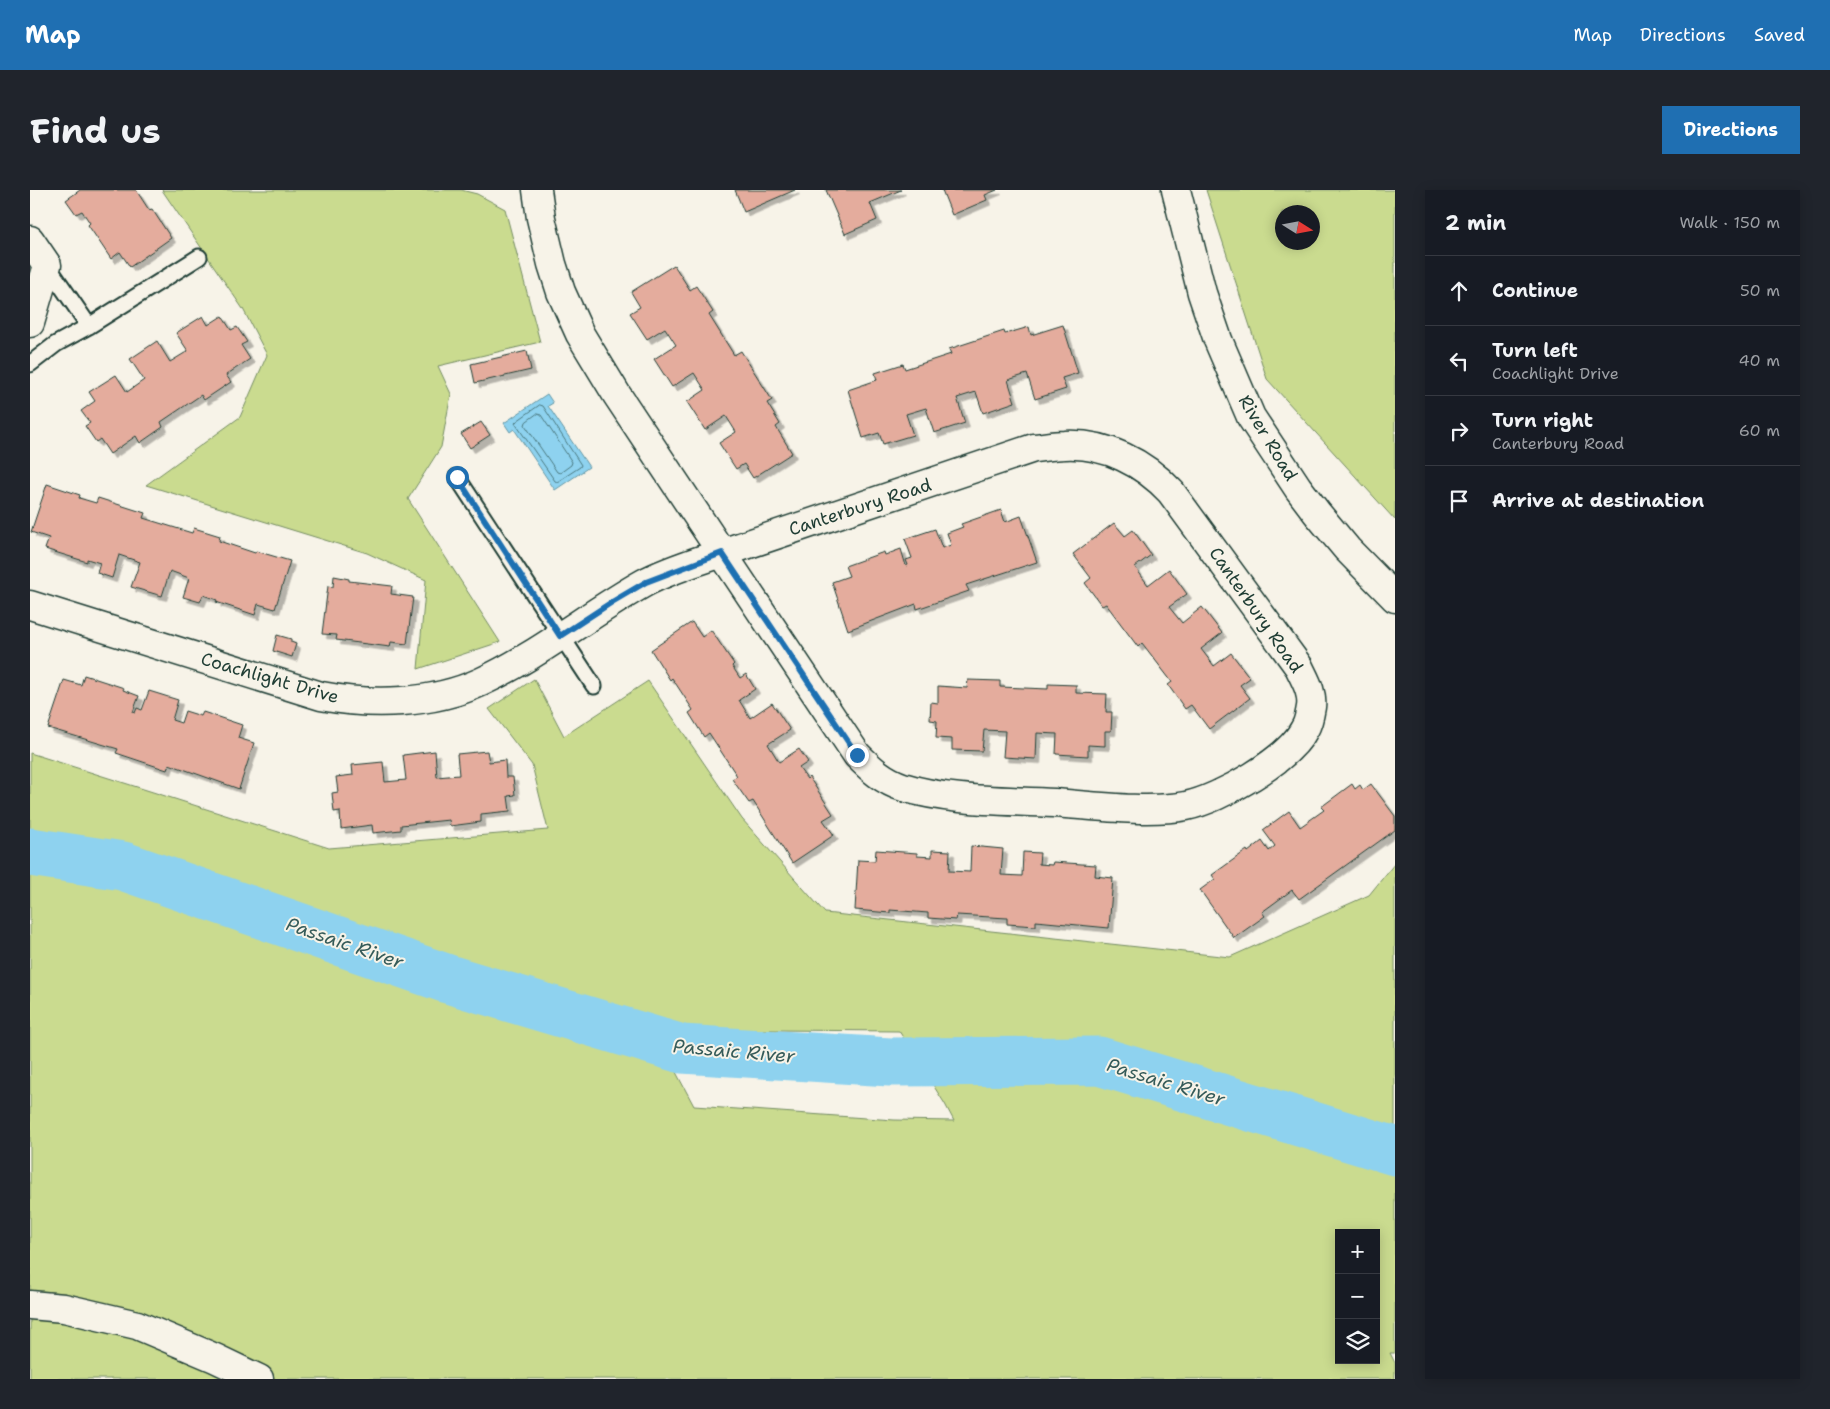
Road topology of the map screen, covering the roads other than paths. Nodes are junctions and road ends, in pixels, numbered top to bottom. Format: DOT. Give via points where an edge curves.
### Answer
graph roads {
  1 [pos="537,190"];
  2 [pos="1176,190"];
  3 [pos="30,240"];
  4 [pos="199,257"];
  5 [pos="47,265"];
  6 [pos="30,323"];
  7 [pos="89,326"];
  8 [pos="30,364"];
  9 [pos="457,477"];
  10 [pos="722,553"];
  11 [pos="1395,598"];
  12 [pos="30,604"];
  13 [pos="560,636"];
  14 [pos="594,686"];
  15 [pos="30,1305"];
  16 [pos="259,1379"];
  1 -- 10 [label="street, Canterbury Road" via="552,264 580,334"];
  2 -- 11 [label="street, River Road" via="1202,293 1251,417 1316,513"];
  3 -- 5 [label="street"];
  4 -- 7 [label="lane"];
  5 -- 6 [label="street"];
  5 -- 7 [label="lane"];
  7 -- 8 [label="lane" via="56,344"];
  9 -- 13 [label="lane"];
  10 -- 10 [label="street, Canterbury Road" via="857,755 869,768 903,787 945,796 1124,808 1187,806 1240,785 1284,754 1305,729 1312,706 1311,691 1300,668 1176,499 1158,478 1122,455 1084,446 1034,448"];
  10 -- 13 [label="street, Coachlight Drive" via="646,582"];
  12 -- 13 [label="street, Coachlight Drive" via="321,696 370,702 392,702 458,691 481,682"];
  13 -- 14 [label="lane"];
  15 -- 16 [label="street" via="64,1308 137,1325"];
}
